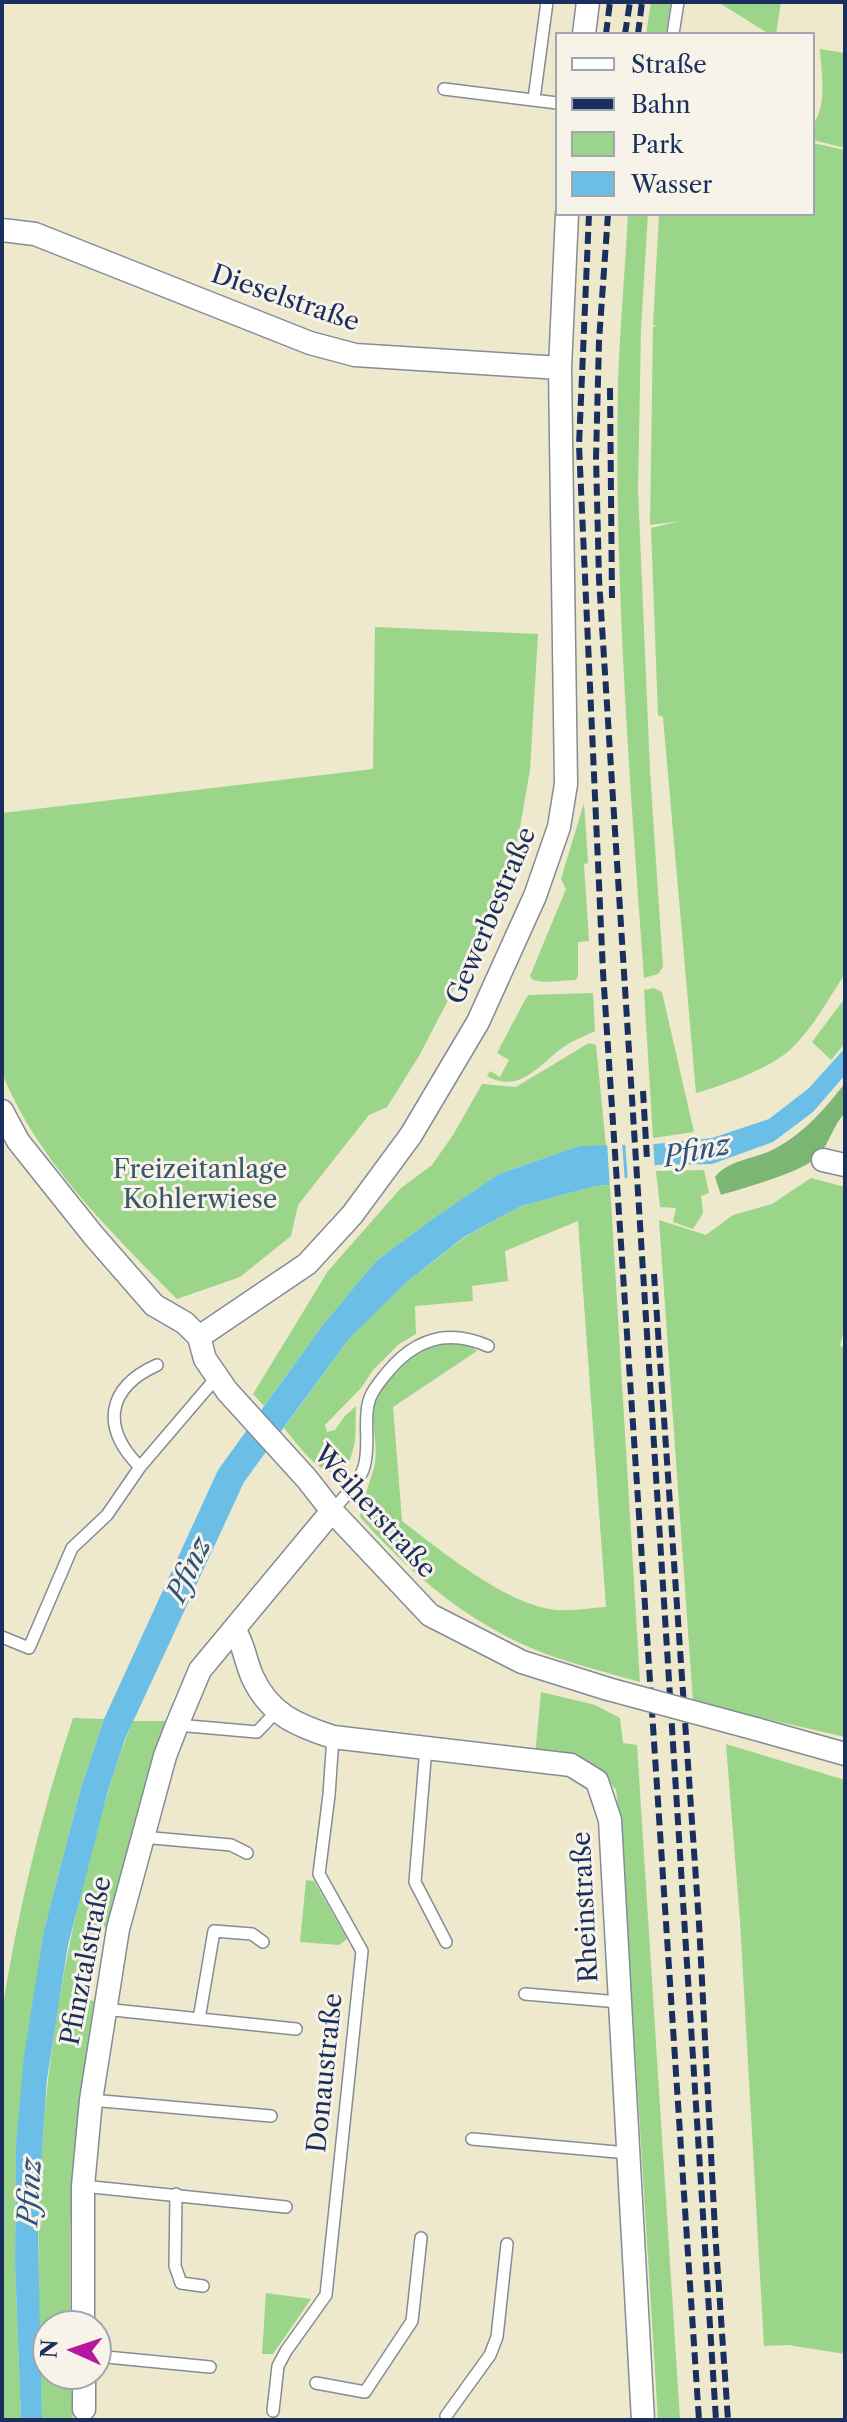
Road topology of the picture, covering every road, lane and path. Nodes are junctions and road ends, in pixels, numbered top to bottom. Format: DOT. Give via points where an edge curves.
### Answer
graph roads {
  1 [pos="547,2"];
  2 [pos="588,2"];
  3 [pos="678,2"];
  4 [pos="584,32"];
  5 [pos="673,32"];
  6 [pos="444,89"];
  7 [pos="534,99"];
  8 [pos="555,103"];
  9 [pos="567,216"];
  10 [pos="2,230"];
  11 [pos="560,368"];
  12 [pos="2,1111"];
  13 [pos="823,1160"];
  14 [pos="845,1165"];
  15 [pos="199,1337"];
  16 [pos="488,1346"];
  17 [pos="157,1365"];
  18 [pos="222,1385"];
  19 [pos="140,1467"];
  20 [pos="332,1511"];
  21 [pos="234,1629"];
  22 [pos="2,1637"];
  23 [pos="276,1712"];
  24 [pos="177,1725"];
  25 [pos="333,1737"];
  26 [pos="426,1747"];
  27 [pos="845,1754"];
  28 [pos="142,1837"];
  29 [pos="247,1853"];
  30 [pos="263,1942"];
  31 [pos="446,1942"];
  32 [pos="525,1994"];
  33 [pos="619,2002"];
  34 [pos="104,2009"];
  35 [pos="199,2019"];
  36 [pos="296,2029"];
  37 [pos="91,2100"];
  38 [pos="271,2116"];
  39 [pos="472,2139"];
  40 [pos="628,2153"];
  41 [pos="83,2186"];
  42 [pos="176,2194"];
  43 [pos="286,2207"];
  44 [pos="421,2238"];
  45 [pos="507,2244"];
  46 [pos="203,2286"];
  47 [pos="83,2310"];
  48 [pos="112,2358"];
  49 [pos="210,2367"];
  50 [pos="316,2383"];
  51 [pos="84,2390"];
  52 [pos="84,2409"];
  53 [pos="273,2411"];
  54 [pos="446,2416"];
  55 [pos="643,2420"];
  1 -- 7 [label="lane"];
  2 -- 4 [label="street"];
  3 -- 5 [label="lane"];
  6 -- 7 [label="lane"];
  7 -- 8 [label="lane"];
  9 -- 11 [label="street, Gewerbestraße"];
  10 -- 11 [label="street, Dieselstraße" via="35,234 310,343 355,355"];
  11 -- 15 [label="street, Gewerbestraße" via="566,784 559,827 535,896 478,1022 441,1087 352,1215 307,1264"];
  12 -- 15 [label="street" via="25,1149 124,1271 154,1305"];
  13 -- 14 [label="street"];
  15 -- 18 [label="street, Weiherstraße" via="205,1359"];
  16 -- 20 [label="lane" via="471,1339 437,1338 408,1351 392,1367 368,1403 364,1466"];
  17 -- 19 [label="lane" via="126,1383 115,1411 118,1441"];
  18 -- 19 [label="lane"];
  18 -- 20 [label="street, Weiherstraße"];
  19 -- 22 [label="lane" via="107,1515 72,1548 29,1648"];
  20 -- 21 [label="street"];
  20 -- 27 [label="street, Weiherstraße, bridge" via="430,1615 522,1662"];
  21 -- 23 [label="street, Rheinstraße" via="252,1676"];
  21 -- 24 [label="street, Pfinztalstraße" via="200,1670"];
  23 -- 24 [label="lane" via="257,1732"];
  23 -- 25 [label="street, Rheinstraße"];
  24 -- 28 [label="street, Pfinztalstraße"];
  25 -- 26 [label="street, Rheinstraße"];
  25 -- 53 [label="lane, Donaustraße" via="319,1874 362,1951 326,2295 278,2366"];
  26 -- 31 [label="lane" via="415,1882"];
  26 -- 33 [label="street, Rheinstraße" via="571,1765 597,1781 610,1820"];
  28 -- 29 [label="lane" via="231,1845"];
  28 -- 34 [label="street, Pfinztalstraße"];
  30 -- 35 [label="lane" via="252,1934 214,1931"];
  32 -- 33 [label="lane"];
  33 -- 40 [label="street, Rheinstraße"];
  34 -- 35 [label="lane"];
  34 -- 37 [label="street, Pfinztalstraße"];
  35 -- 36 [label="lane"];
  37 -- 38 [label="lane"];
  37 -- 41 [label="street, Pfinztalstraße"];
  39 -- 40 [label="lane"];
  40 -- 55 [label="street, Rheinstraße"];
  41 -- 42 [label="lane"];
  41 -- 47 [label="street, Pfinztalstraße"];
  42 -- 43 [label="lane"];
  42 -- 46 [label="lane" via="175,2266 181,2283"];
  44 -- 50 [label="lane" via="412,2321 365,2392"];
  45 -- 54 [label="lane" via="497,2337"];
  48 -- 49 [label="lane"];
  51 -- 52 [label="street"];
}
